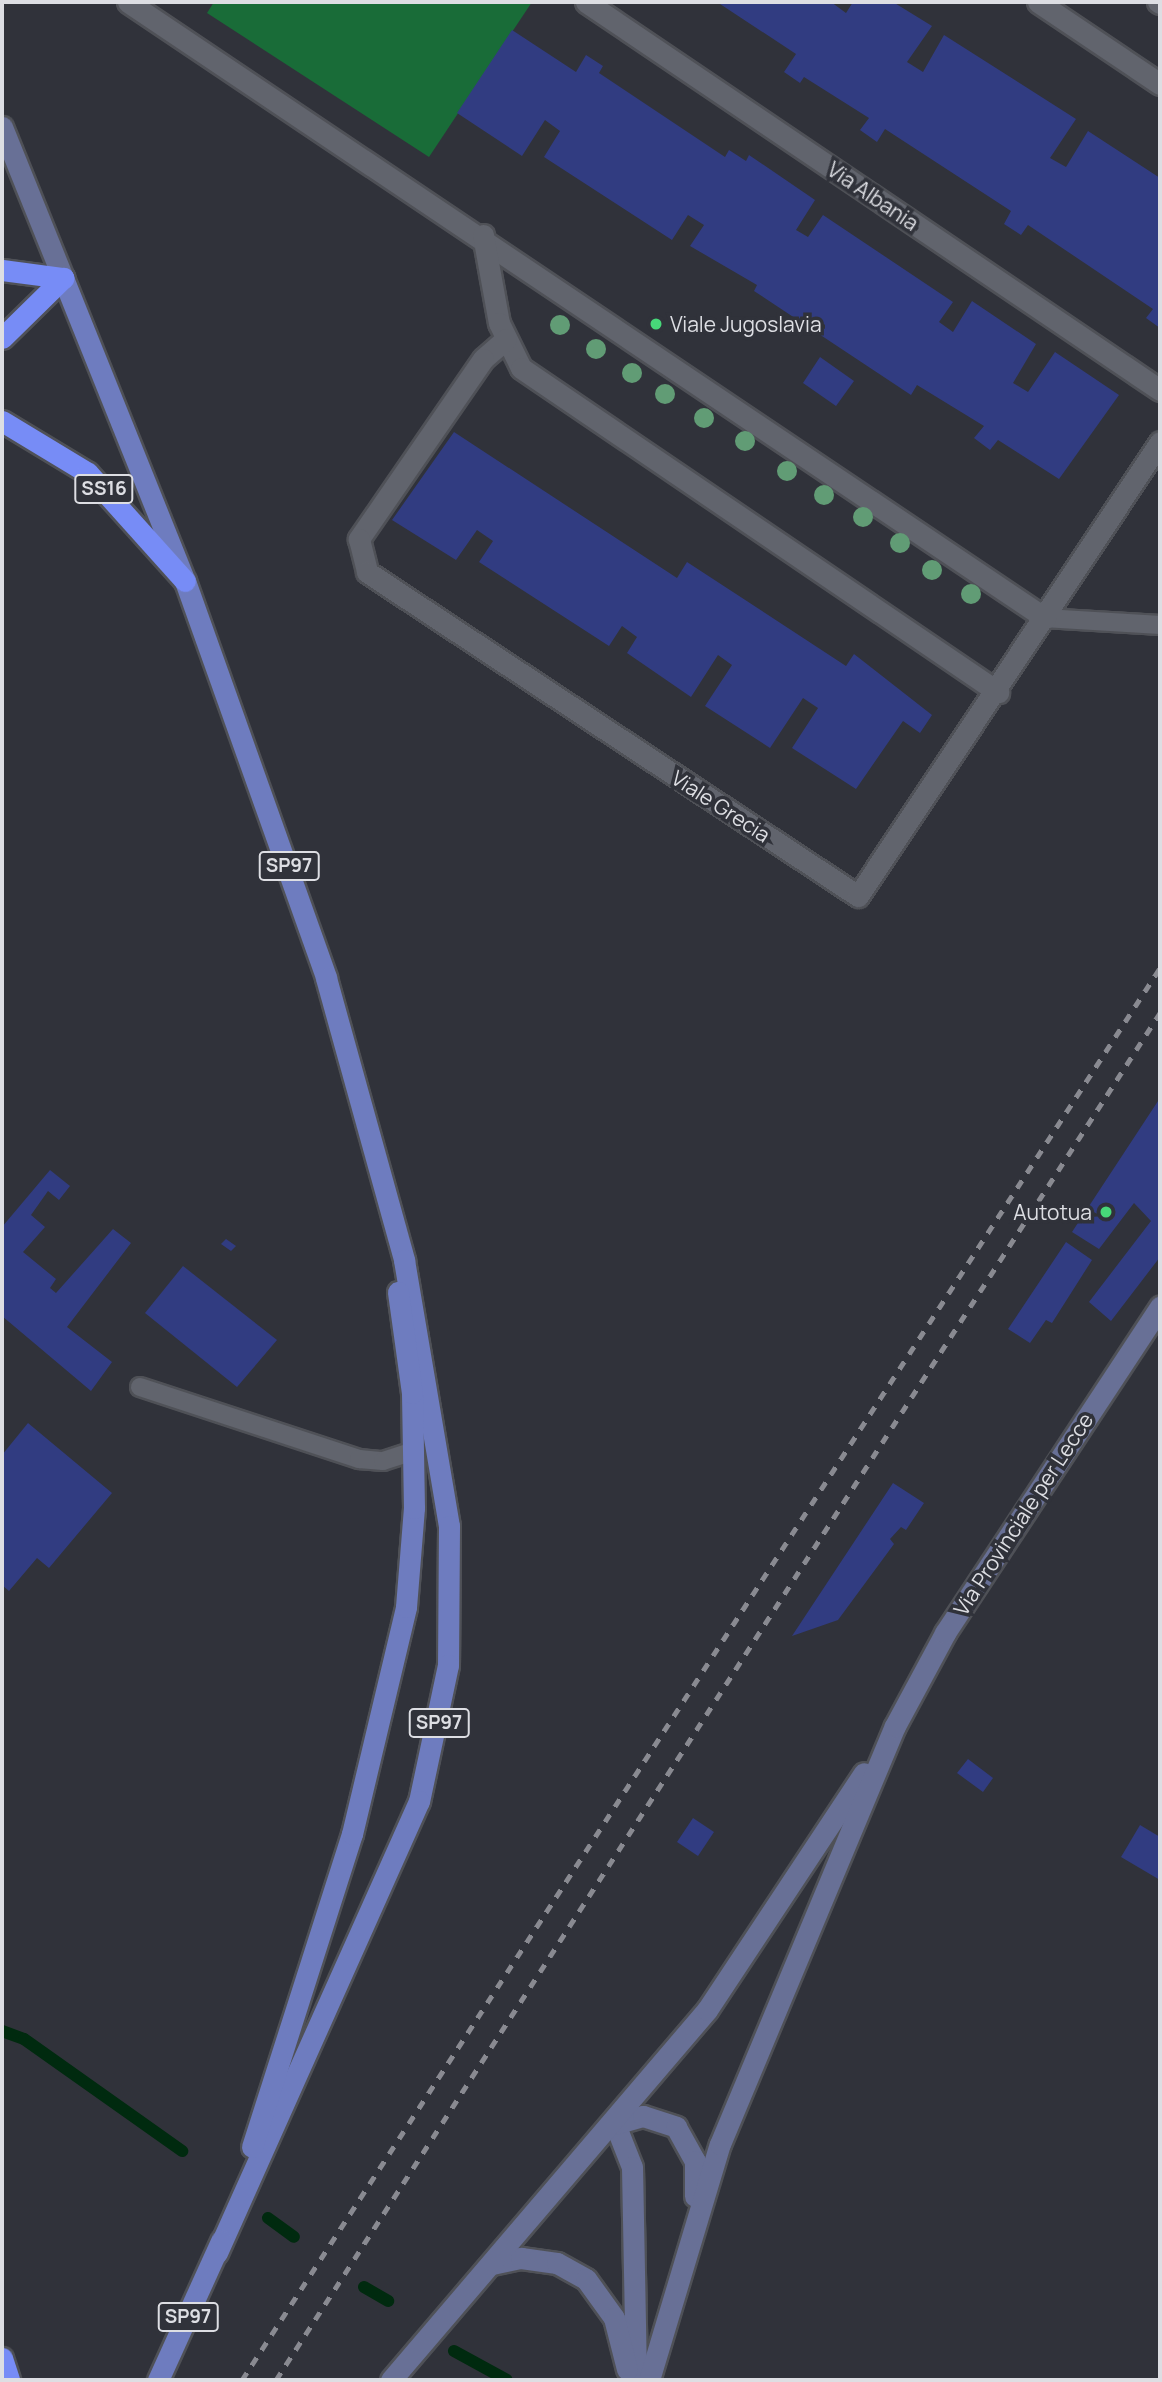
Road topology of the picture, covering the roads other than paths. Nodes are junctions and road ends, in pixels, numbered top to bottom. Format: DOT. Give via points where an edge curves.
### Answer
graph roads {
  1 [pos="586,2"];
  2 [pos="1038,2"];
  3 [pos="141,6"];
  4 [pos="1160,84"];
  5 [pos="2,127"];
  6 [pos="483,235"];
  7 [pos="2,270"];
  8 [pos="63,278"];
  9 [pos="2,338"];
  10 [pos="506,339"];
  11 [pos="1160,390"];
  12 [pos="2,421"];
  13 [pos="1160,442"];
  14 [pos="185,581"];
  15 [pos="1045,618"];
  16 [pos="1160,625"];
  17 [pos="998,692"];
  18 [pos="377,1156"];
  19 [pos="1160,1307"];
  20 [pos="140,1387"];
  21 [pos="413,1451"];
  22 [pos="895,1726"];
  23 [pos="615,2124"];
  24 [pos="694,2216"];
  25 [pos="217,2252"];
  26 [pos="492,2264"];
  27 [pos="2,2358"];
  28 [pos="9,2380"];
  29 [pos="158,2380"];
  30 [pos="391,2380"];
  31 [pos="628,2380"];
  32 [pos="636,2380"];
  33 [pos="649,2380"];
  1 -- 11 [label="street, Via Albania"];
  2 -- 4 [label="street"];
  3 -- 6 [label="street"];
  5 -- 8 [label="main road"];
  6 -- 10 [label="street"];
  6 -- 15 [label="street"];
  7 -- 8 [label="highway"];
  8 -- 9 [label="highway"];
  8 -- 14 [label="main road, SP97"];
  10 -- 17 [label="street" via="521,368"];
  10 -- 17 [label="street, Viale Grecia" via="483,359 359,539 368,572 384,585 859,896"];
  12 -- 14 [label="highway, SS16" via="88,473"];
  13 -- 15 [label="street, Viale Grecia"];
  14 -- 18 [label="main road, SP97" via="282,844"];
  15 -- 16 [label="lane"];
  15 -- 17 [label="street, Viale Grecia"];
  18 -- 21 [label="main road, SP97" via="412,1393"];
  18 -- 25 [label="main road, SP97" via="422,1342 439,1453 449,1526 448,1665 419,1801"];
  19 -- 22 [label="main road, Via Provinciale per Lecce" via="945,1633"];
  20 -- 21 [label="lane" via="359,1459 383,1461"];
  21 -- 25 [label="main road, SP97" via="406,1607 372,1763"];
  22 -- 23 [label="main road" via="707,2010"];
  22 -- 24 [label="main road"];
  23 -- 24 [label="main road" via="643,2116 676,2127 695,2161"];
  23 -- 26 [label="main road"];
  23 -- 32 [label="main road" via="632,2167"];
  24 -- 33 [label="main road"];
  25 -- 29 [label="main road, SP97"];
  26 -- 30 [label="main road"];
  26 -- 31 [label="main road" via="521,2258 557,2263 586,2279 614,2318"];
  27 -- 28 [label="highway"];
}
